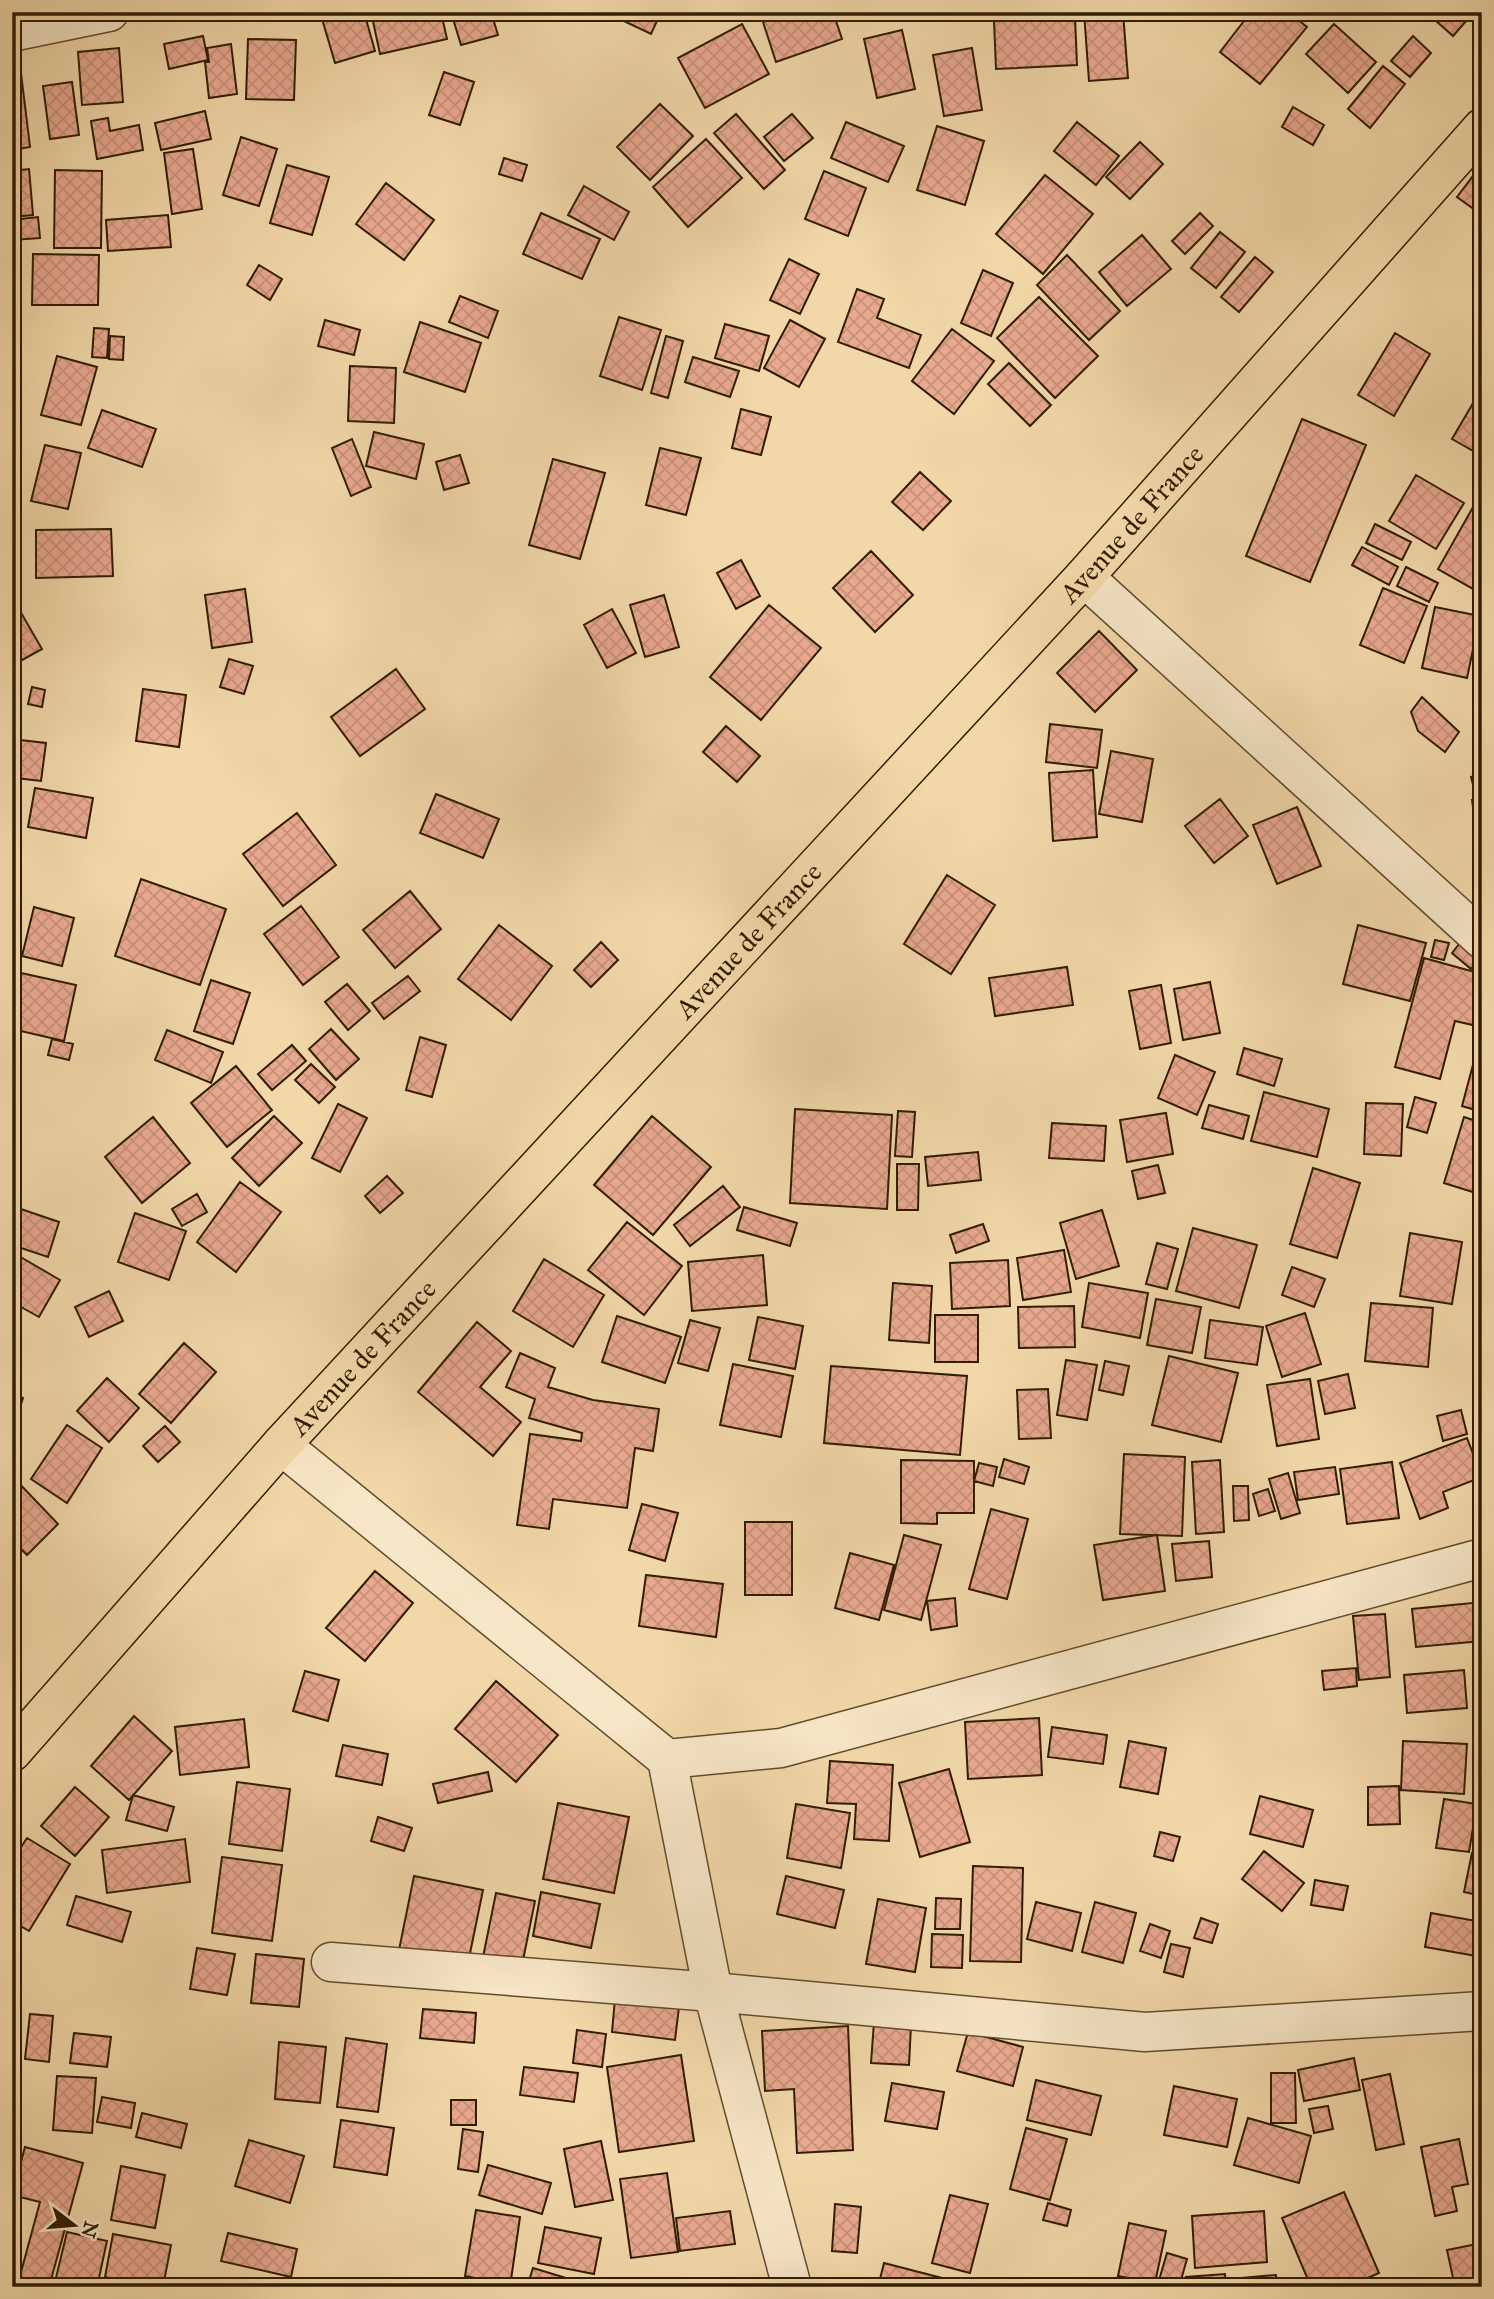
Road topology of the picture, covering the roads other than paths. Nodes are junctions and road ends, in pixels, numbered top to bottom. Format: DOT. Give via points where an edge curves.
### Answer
graph roads {
  1 [pos="110,12"];
  2 [pos="12,32"];
  3 [pos="1482,128"];
  4 [pos="1084,576"];
  5 [pos="1482,939"];
  6 [pos="281,1445"];
  7 [pos="1482,1558"];
  8 [pos="12,1752"];
  9 [pos="667,1759"];
  10 [pos="331,1962"];
  11 [pos="713,1993"];
  12 [pos="1482,2011"];
  13 [pos="792,2287"];
  1 -- 2 [label="street"];
  3 -- 4 [label="main road, Avenue de France"];
  4 -- 5 [label="street"];
  4 -- 6 [label="main road, Avenue de France"];
  6 -- 8 [label="main road, Avenue de France"];
  6 -- 9 [label="street"];
  7 -- 9 [label="street" via="781,1748"];
  9 -- 11 [label="street"];
  10 -- 11 [label="street"];
  11 -- 12 [label="street" via="1145,2032"];
  11 -- 13 [label="street"];
}
